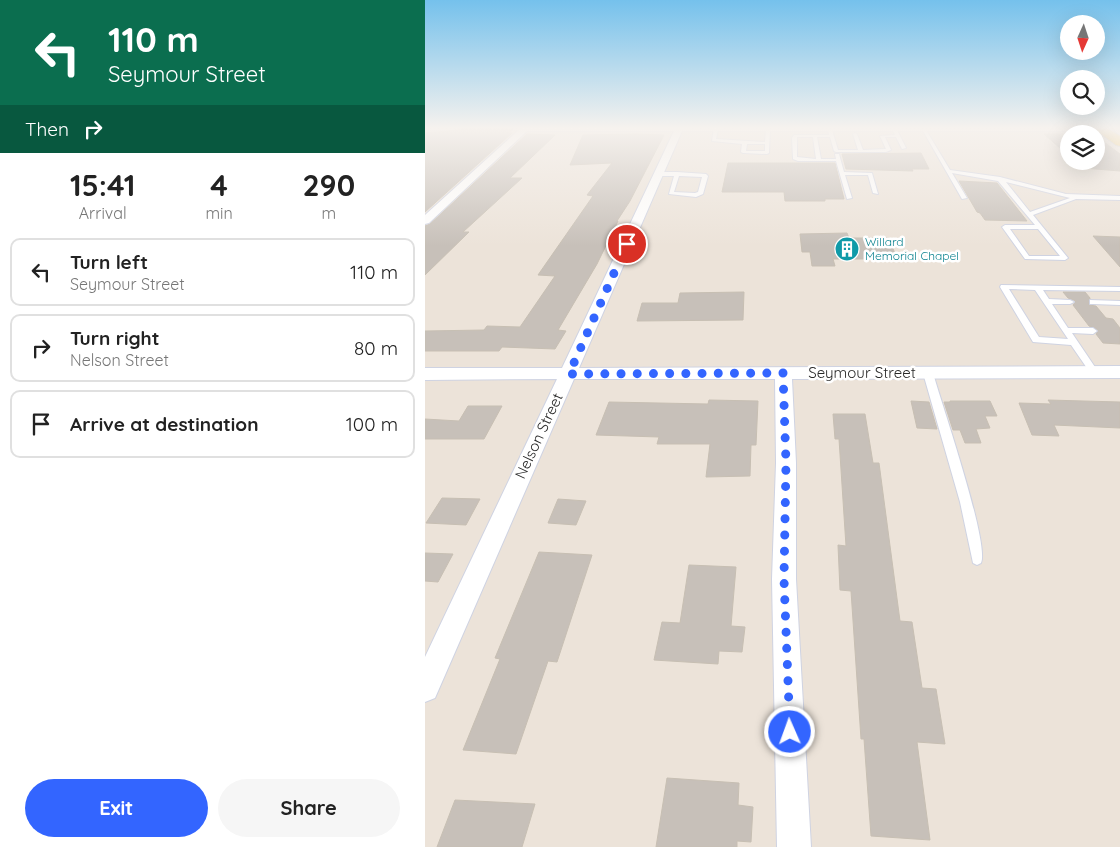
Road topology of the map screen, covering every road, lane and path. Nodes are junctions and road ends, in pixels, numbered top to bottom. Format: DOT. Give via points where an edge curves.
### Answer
graph roads {
  1 [pos="483,168"];
  2 [pos="662,168"];
  3 [pos="841,168"];
  4 [pos="947,168"];
  5 [pos="949,171"];
  6 [pos="842,173"];
  7 [pos="659,174"];
  8 [pos="677,174"];
  9 [pos="1000,179"];
  10 [pos="876,192"];
  11 [pos="849,198"];
  12 [pos="964,198"];
  13 [pos="1081,198"];
  14 [pos="1120,198"];
  15 [pos="1029,214"];
  16 [pos="425,221"];
  17 [pos="1040,227"];
  18 [pos="1038,288"];
  19 [pos="1120,290"];
  20 [pos="1047,301"];
  21 [pos="1071,302"];
  22 [pos="1093,302"];
  23 [pos="1120,303"];
  24 [pos="1067,330"];
  25 [pos="1093,331"];
  26 [pos="1074,342"];
  27 [pos="1094,372"];
  28 [pos="1120,372"];
  29 [pos="783,373"];
  30 [pos="928,373"];
  31 [pos="425,374"];
  32 [pos="569,374"];
  33 [pos="977,559"];
  34 [pos="425,688"];
  35 [pos="794,847"];
  1 -- 16 [label="street"];
  2 -- 7 [label="street, Nelson Street"];
  3 -- 6 [label="lane"];
  4 -- 5 [label="lane"];
  5 -- 9 [label="lane"];
  5 -- 12 [label="lane"];
  6 -- 10 [label="lane" via="869,174"];
  6 -- 11 [label="lane"];
  7 -- 8 [label="lane"];
  7 -- 32 [label="street, Nelson Street"];
  8 -- 8 [label="lane" via="705,176 701,193 671,192"];
  9 -- 13 [label="lane"];
  9 -- 15 [label="lane"];
  13 -- 14 [label="lane"];
  13 -- 15 [label="lane"];
  15 -- 17 [label="lane"];
  17 -- 17 [label="lane" via="1053,243 1065,258 1027,258 1005,227"];
  18 -- 19 [label="lane"];
  18 -- 20 [label="lane"];
  18 -- 26 [label="lane" via="1004,287 1036,340"];
  20 -- 21 [label="lane"];
  20 -- 24 [label="lane"];
  22 -- 23 [label="lane"];
  24 -- 25 [label="lane"];
  24 -- 26 [label="lane"];
  26 -- 27 [label="lane"];
  27 -- 28 [label="street, Seymour Street"];
  27 -- 30 [label="street, Seymour Street"];
  29 -- 30 [label="street, Seymour Street"];
  29 -- 32 [label="street, Seymour Street"];
  29 -- 35 [label="street" via="786,463 784,579"];
  30 -- 33 [label="lane" via="966,502"];
  31 -- 32 [label="street, Seymour Street"];
  32 -- 34 [label="street, Nelson Street"];
}
